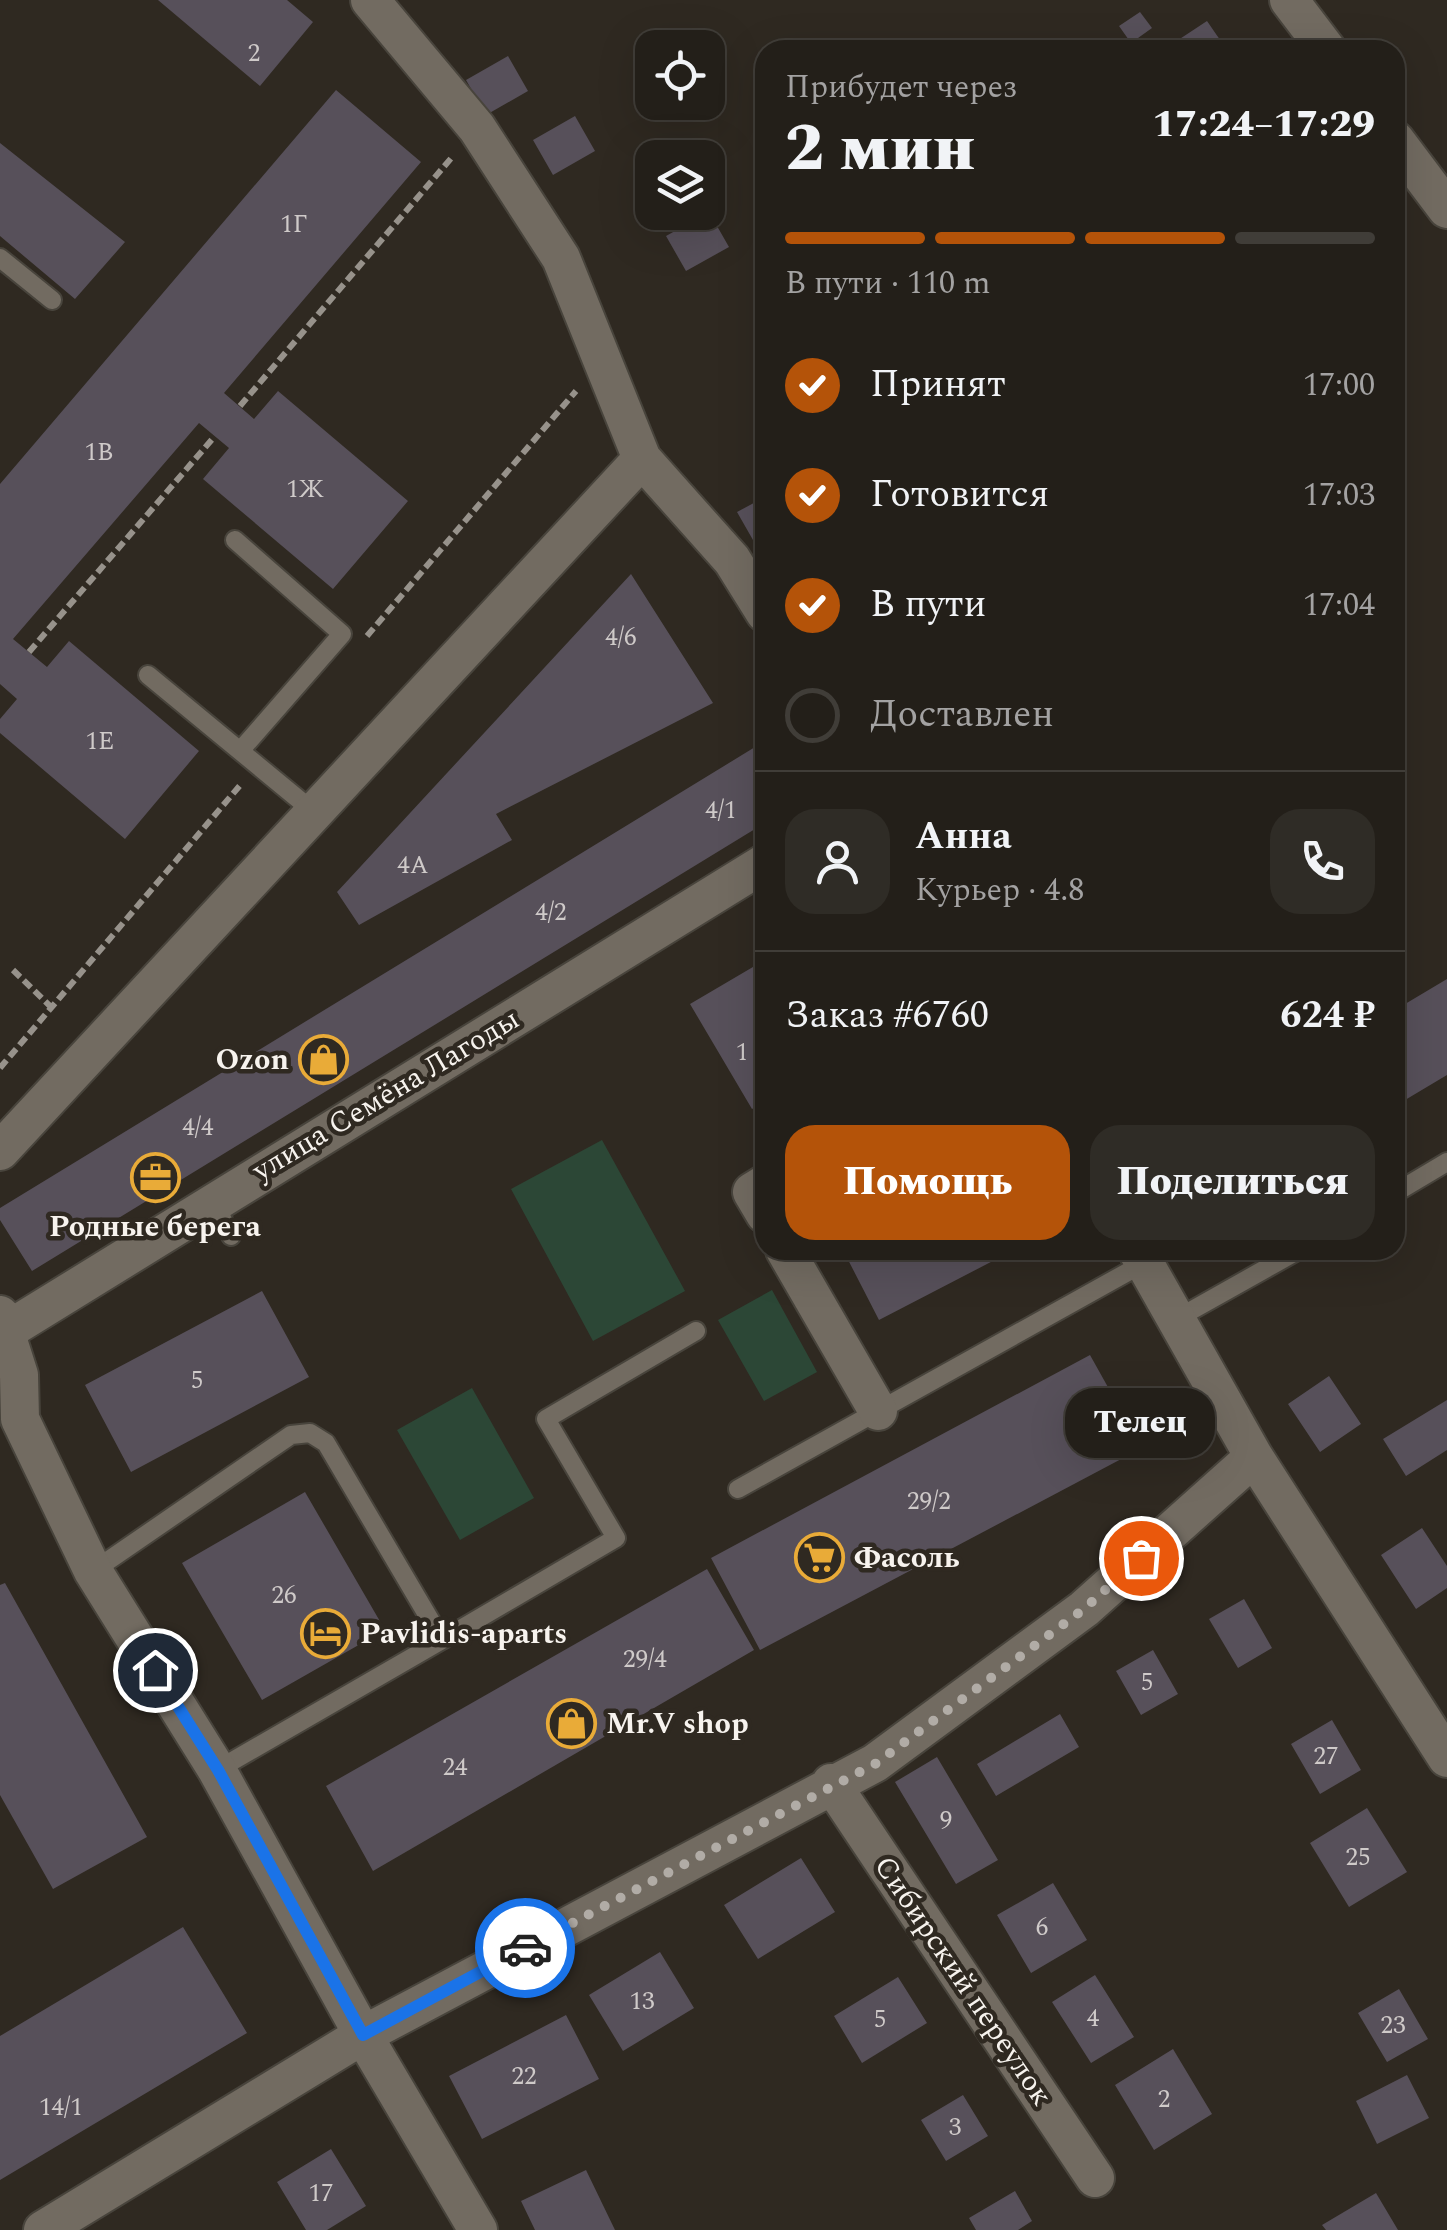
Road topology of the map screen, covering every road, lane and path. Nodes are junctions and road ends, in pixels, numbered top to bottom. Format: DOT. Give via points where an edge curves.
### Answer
graph roads {
  1 [pos="370,0"];
  2 [pos="1289,0"];
  3 [pos="1319,40"];
  4 [pos="476,128"];
  5 [pos="1405,153"];
  6 [pos="1447,209"];
  7 [pos="0,258"];
  8 [pos="52,300"];
  9 [pos="240,406"];
  10 [pos="214,436"];
  11 [pos="642,459"];
  12 [pos="235,540"];
  13 [pos="755,596"];
  14 [pos="29,652"];
  15 [pos="148,675"];
  16 [pos="240,751"];
  17 [pos="314,812"];
  18 [pos="755,869"];
  19 [pos="13,970"];
  20 [pos="52,1007"];
  21 [pos="0,1150"];
  22 [pos="1447,1162"];
  23 [pos="1405,1188"];
  24 [pos="213,1201"];
  25 [pos="231,1236"];
  26 [pos="792,1260"];
  27 [pos="1133,1260"];
  28 [pos="1142,1260"];
  29 [pos="1281,1260"];
  30 [pos="1178,1318"];
  31 [pos="4,1323"];
  32 [pos="696,1331"];
  33 [pos="10,1404"];
  34 [pos="878,1411"];
  35 [pos="1254,1458"];
  36 [pos="738,1489"];
  37 [pos="93,1571"];
  38 [pos="442,1640"];
  39 [pos="1447,1758"];
  40 [pos="218,1770"];
  41 [pos="831,1784"];
  42 [pos="363,2035"];
  43 [pos="1094,2178"];
  44 [pos="43,2230"];
  45 [pos="478,2230"];
  1 -- 4 [label="street"];
  2 -- 3 [label="street"];
  4 -- 9 [label="path"];
  4 -- 11 [label="street" via="562,258"];
  5 -- 6 [label="street"];
  7 -- 8 [label="lane"];
  10 -- 14 [label="path"];
  11 -- 13 [label="street" via="732,560"];
  11 -- 17 [label="street"];
  12 -- 16 [label="lane" via="342,634"];
  15 -- 16 [label="lane"];
  16 -- 17 [label="lane"];
  17 -- 21 [label="street"];
  18 -- 24 [label="street, улица Семёна Лагоды"];
  19 -- 20 [label="path"];
  22 -- 23 [label="lane"];
  24 -- 25 [label="lane"];
  24 -- 31 [label="street, улица Семёна Лагоды"];
  26 -- 34 [label="street"];
  27 -- 34 [label="lane"];
  28 -- 30 [label="street"];
  29 -- 30 [label="lane"];
  30 -- 35 [label="street"];
  31 -- 33 [label="street" via="18,1375"];
  32 -- 38 [label="lane" via="546,1419 616,1538"];
  33 -- 37 [label="street"];
  34 -- 36 [label="lane"];
  35 -- 39 [label="street"];
  35 -- 41 [label="street" via="1084,1609 875,1764"];
  37 -- 38 [label="lane" via="291,1435 310,1433 326,1443"];
  37 -- 40 [label="street"];
  38 -- 40 [label="lane"];
  40 -- 42 [label="street"];
  41 -- 42 [label="street"];
  41 -- 43 [label="street, Сибирский переулок"];
  42 -- 44 [label="street"];
  42 -- 45 [label="street"];
}
